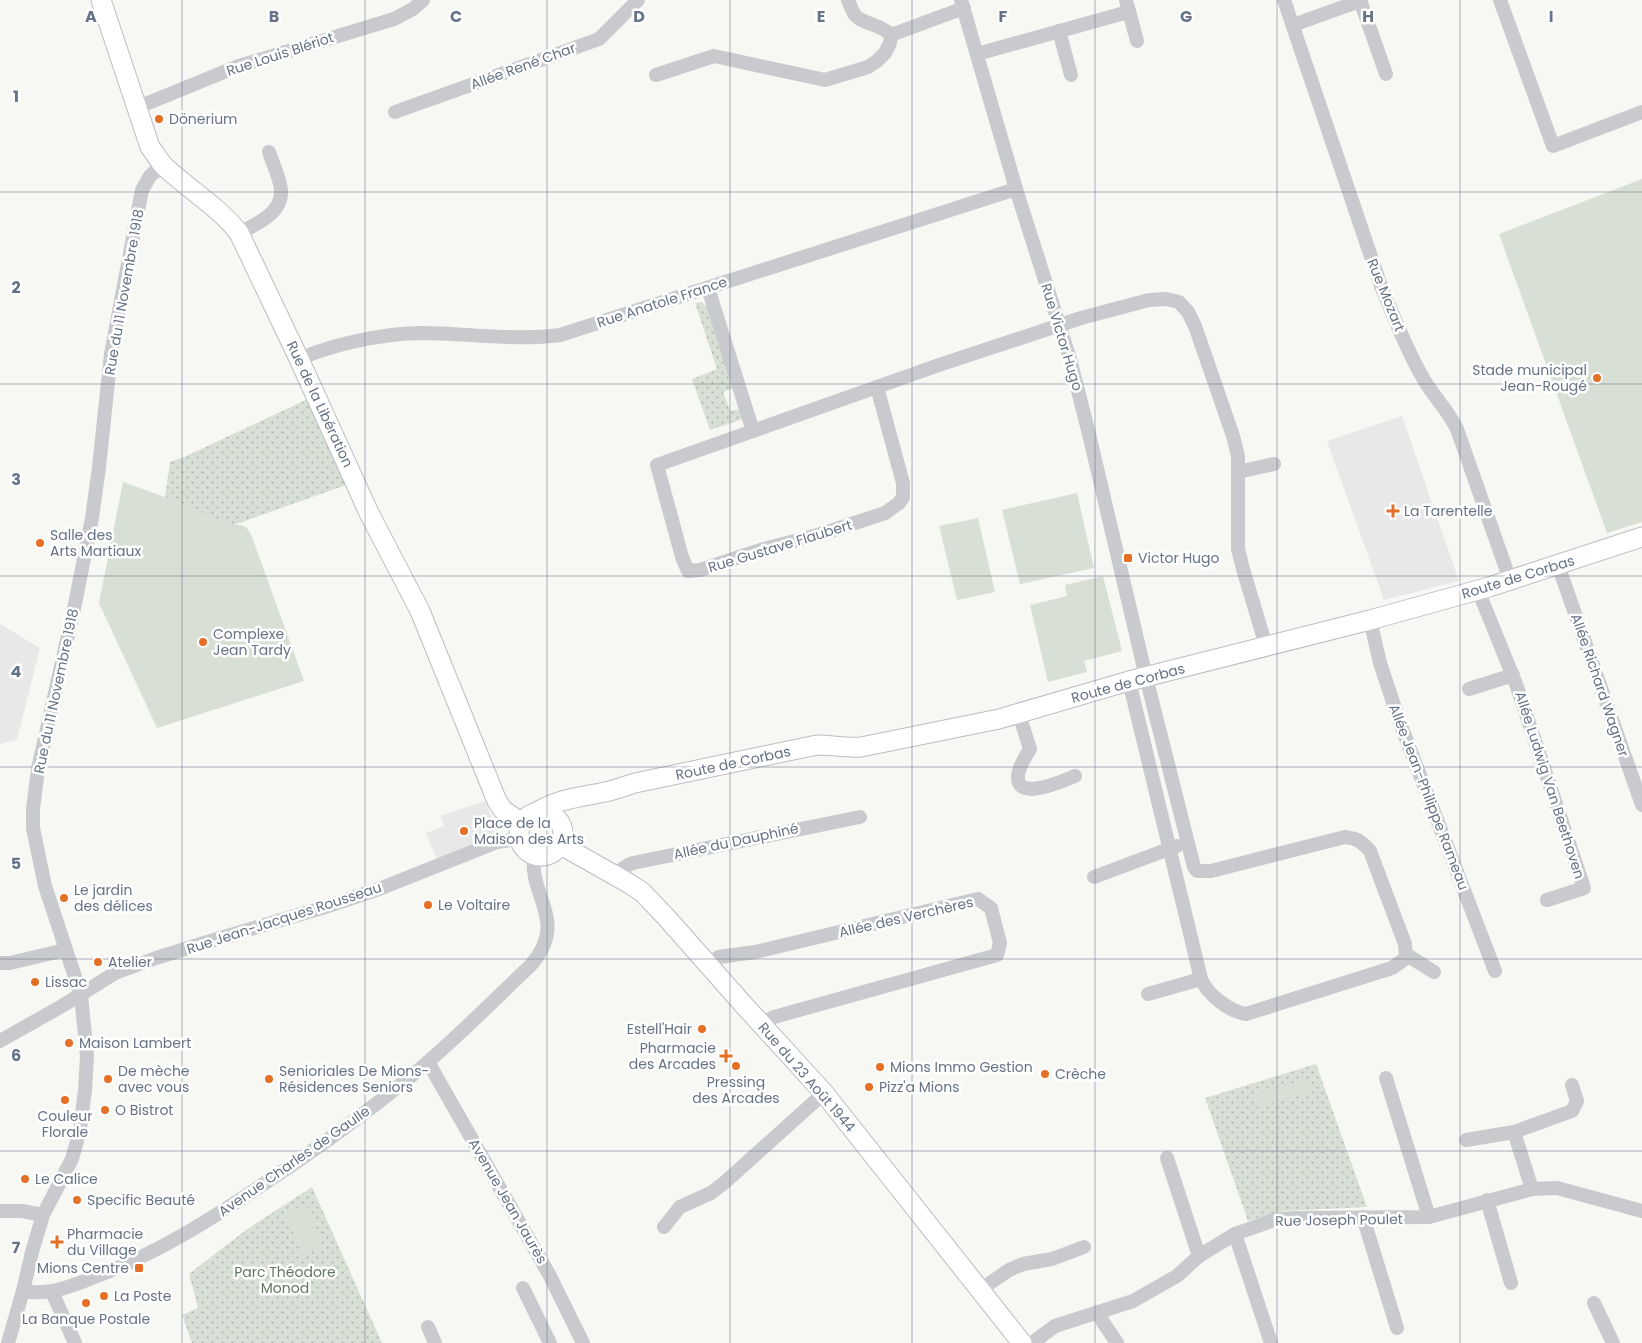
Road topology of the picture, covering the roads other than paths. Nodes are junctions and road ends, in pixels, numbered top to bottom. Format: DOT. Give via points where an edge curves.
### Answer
graph roads {
  1 [pos="101,0"];
  2 [pos="423,0"];
  3 [pos="638,0"];
  4 [pos="848,0"];
  5 [pos="1284,0"];
  6 [pos="1500,0"];
  7 [pos="1360,1"];
  8 [pos="962,4"];
  9 [pos="1127,6"];
  10 [pos="1293,25"];
  11 [pos="1059,31"];
  12 [pos="892,35"];
  13 [pos="1137,41"];
  14 [pos="977,54"];
  15 [pos="1386,74"];
  16 [pos="656,75"];
  17 [pos="1071,75"];
  18 [pos="136,108"];
  19 [pos="395,112"];
  20 [pos="1642,112"];
  21 [pos="269,152"];
  22 [pos="162,165"];
  23 [pos="1016,189"];
  24 [pos="239,234"];
  25 [pos="708,288"];
  26 [pos="1058,324"];
  27 [pos="299,359"];
  28 [pos="877,387"];
  29 [pos="754,431"];
  30 [pos="1274,464"];
  31 [pos="1238,472"];
  32 [pos="1642,537"];
  33 [pos="1558,565"];
  34 [pos="1510,580"];
  35 [pos="1478,590"];
  36 [pos="1370,620"];
  37 [pos="1266,646"];
  38 [pos="1513,675"];
  39 [pos="1137,679"];
  40 [pos="1468,689"];
  41 [pos="1019,714"];
  42 [pos="1075,776"];
  43 [pos="606,792"];
  44 [pos="1642,805"];
  45 [pos="860,816"];
  46 [pos="526,825"];
  47 [pos="562,826"];
  48 [pos="1187,843"];
  49 [pos="561,845"];
  50 [pos="1170,848"];
  51 [pos="534,855"];
  52 [pos="615,874"];
  53 [pos="1094,877"];
  54 [pos="1547,900"];
  55 [pos="65,950"];
  56 [pos="1407,955"];
  57 [pos="0,962"];
  58 [pos="708,964"];
  59 [pos="1495,971"];
  60 [pos="1434,972"];
  61 [pos="1201,979"];
  62 [pos="1148,994"];
  63 [pos="80,995"];
  64 [pos="760,1024"];
  65 [pos="0,1041"];
  66 [pos="428,1062"];
  67 [pos="1386,1078"];
  68 [pos="1572,1085"];
  69 [pos="824,1093"];
  70 [pos="1514,1132"];
  71 [pos="1466,1140"];
  72 [pos="1167,1158"];
  73 [pos="1532,1189"];
  74 [pos="1486,1200"];
  75 [pos="0,1211"];
  76 [pos="1642,1211"];
  77 [pos="43,1215"];
  78 [pos="1363,1217"];
  79 [pos="1429,1217"];
  80 [pos="664,1227"];
  81 [pos="1235,1234"];
  82 [pos="1084,1247"];
  83 [pos="1199,1256"];
  84 [pos="1511,1283"];
  85 [pos="524,1288"];
  86 [pos="980,1290"];
  87 [pos="23,1291"];
  88 [pos="52,1292"];
  89 [pos="1594,1302"];
  90 [pos="1098,1312"];
  91 [pos="428,1327"];
  92 [pos="1397,1328"];
  93 [pos="8,1343"];
  94 [pos="75,1343"];
  95 [pos="435,1343"];
  96 [pos="550,1343"];
  97 [pos="583,1343"];
  98 [pos="1022,1343"];
  99 [pos="1032,1343"];
  100 [pos="1117,1343"];
  101 [pos="1270,1343"];
  102 [pos="1613,1343"];
  1 -- 18 [label="main road, Rue de la Libération"];
  2 -- 18 [label="street, Rue Louis Blériot" via="394,19 236,67"];
  3 -- 19 [label="street, Allée René Char" via="599,39"];
  4 -- 12 [label="street" via="860,20 885,28"];
  5 -- 10 [label="street, Rue Mozart"];
  6 -- 20 [label="street" via="1553,146"];
  7 -- 10 [label="street"];
  7 -- 15 [label="street"];
  8 -- 12 [label="street"];
  8 -- 14 [label="street, Rue Victor Hugo"];
  9 -- 11 [label="street"];
  9 -- 13 [label="street"];
  10 -- 34 [label="street, Rue Mozart" via="1381,286 1423,379 1457,429"];
  11 -- 14 [label="street"];
  11 -- 17 [label="street"];
  12 -- 16 [label="street" via="885,53 877,62 825,80 714,56"];
  14 -- 23 [label="street, Rue Victor Hugo"];
  18 -- 22 [label="main road, Rue de la Libération" via="150,147"];
  21 -- 24 [label="street" via="281,192 277,206 265,220"];
  22 -- 24 [label="main road, Rue de la Libération" via="234,226"];
  22 -- 55 [label="street, Rue du 11 Novembre 1918" via="142,190 111,354 92,518 34,796 33,828 44,886"];
  23 -- 25 [label="street, Rue Anatole France"];
  23 -- 26 [label="street, Rue Victor Hugo"];
  24 -- 27 [label="main road, Rue de la Libération"];
  25 -- 27 [label="street, Rue Anatole France" via="540,338 419,333 391,335"];
  25 -- 29 [label="street"];
  26 -- 28 [label="street, Rue Gustave Flaubert"];
  26 -- 31 [label="street, Rue Gustave Flaubert" via="1149,300 1179,302 1195,326 1232,435 1238,456"];
  26 -- 39 [label="street, Rue Victor Hugo" via="1089,434"];
  27 -- 46 [label="main road, Rue de la Libération" via="369,513 420,611 497,801 503,810"];
  28 -- 29 [label="street, Rue Gustave Flaubert"];
  28 -- 29 [label="street, Rue Gustave Flaubert" via="904,483 899,503 884,513 821,534 700,570 688,570 657,465"];
  30 -- 31 [label="street"];
  31 -- 37 [label="street" via="1238,549"];
  32 -- 33 [label="main road, Route de Corbas"];
  33 -- 34 [label="main road, Route de Corbas"];
  33 -- 44 [label="street, Allée Richard Wagner"];
  34 -- 35 [label="main road, Route de Corbas"];
  35 -- 36 [label="main road, Route de Corbas"];
  35 -- 38 [label="street, Allée Ludwig Van Beethoven"];
  36 -- 37 [label="main road, Route de Corbas"];
  36 -- 59 [label="street, Allée Jean-Philippe Rameau" via="1400,723"];
  37 -- 39 [label="main road, Route de Corbas"];
  38 -- 40 [label="street, Allée Ludwig Van Beethoven"];
  38 -- 54 [label="street, Allée Ludwig Van Beethoven" via="1584,888"];
  39 -- 41 [label="main road, Route de Corbas"];
  39 -- 48 [label="street"];
  39 -- 50 [label="street"];
  41 -- 42 [label="street" via="1030,749 1019,770 1021,785 1036,790"];
  41 -- 43 [label="main road, Route de Corbas" via="861,747 817,745"];
  43 -- 46 [label="main road, Route de Corbas" via="548,806"];
  43 -- 47 [label="main road, Route de Corbas" via="576,806"];
  45 -- 52 [label="street, Allée du Dauphiné" via="633,863"];
  46 -- 47 [label="main road" via="549,813"];
  46 -- 51 [label="main road" via="522,845"];
  46 -- 63 [label="street, Rue Jean-Jacques Rousseau" via="497,842 379,889 115,973"];
  47 -- 49 [label="main road"];
  48 -- 50 [label="street"];
  48 -- 56 [label="street" via="1194,867 1203,872 1345,837 1362,841 1370,850"];
  49 -- 51 [label="main road" via="550,854"];
  49 -- 52 [label="main road, Rue du 23 Août 1944"];
  50 -- 53 [label="street"];
  50 -- 61 [label="street"];
  51 -- 66 [label="street, Avenue Charles de Gaulle" via="534,877 548,925 541,954"];
  52 -- 58 [label="main road, Rue du 23 Août 1944" via="642,892"];
  55 -- 57 [label="street"];
  55 -- 63 [label="street, Rue du 11 Novembre 1918"];
  56 -- 60 [label="street"];
  56 -- 61 [label="street" via="1392,968 1246,1014 1229,1009 1205,987"];
  58 -- 64 [label="main road, Rue du 23 Août 1944"];
  58 -- 64 [label="street, Allée des Verchères" via="719,957 755,952 978,899 991,908 1000,942 996,955 774,1017"];
  61 -- 62 [label="street"];
  63 -- 65 [label="street, Rue Jean-Jacques Rousseau"];
  63 -- 77 [label="street, Rue du 11 Novembre 1918" via="87,1056 80,1130 72,1159"];
  64 -- 69 [label="main road, Rue du 23 Août 1944"];
  66 -- 88 [label="street, Avenue Charles de Gaulle" via="313,1151 213,1217 141,1257"];
  66 -- 97 [label="street, Avenue Jean Jaurès" via="550,1276"];
  67 -- 79 [label="street"];
  68 -- 70 [label="street" via="1577,1101 1572,1111"];
  69 -- 80 [label="street" via="724,1183 711,1193 680,1207"];
  69 -- 86 [label="main road, Rue du 23 Août 1944"];
  70 -- 71 [label="street"];
  70 -- 73 [label="street"];
  72 -- 83 [label="street"];
  73 -- 74 [label="street, Rue Joseph Poulet"];
  73 -- 76 [label="street, Rue Joseph Poulet" via="1557,1188"];
  74 -- 79 [label="street, Rue Joseph Poulet"];
  74 -- 84 [label="street"];
  75 -- 77 [label="street"];
  77 -- 87 [label="street, Rue du 11 Novembre 1918"];
  78 -- 79 [label="street, Rue Joseph Poulet"];
  78 -- 81 [label="street, Rue Joseph Poulet" via="1274,1220"];
  78 -- 92 [label="street"];
  81 -- 83 [label="street, Rue Joseph Poulet"];
  81 -- 101 [label="street"];
  82 -- 86 [label="street" via="1052,1259 1023,1264"];
  83 -- 90 [label="street, Rue Joseph Poulet" via="1177,1276 1133,1301"];
  85 -- 96 [label="street"];
  86 -- 98 [label="main road, Rue du 23 Août 1944"];
  87 -- 88 [label="street, Avenue Charles de Gaulle"];
  87 -- 93 [label="street, Rue du 11 Novembre 1918"];
  88 -- 94 [label="street"];
  89 -- 102 [label="street"];
  90 -- 99 [label="street, Rue Joseph Poulet" via="1055,1326"];
  90 -- 100 [label="street"];
  91 -- 95 [label="street"];
}
